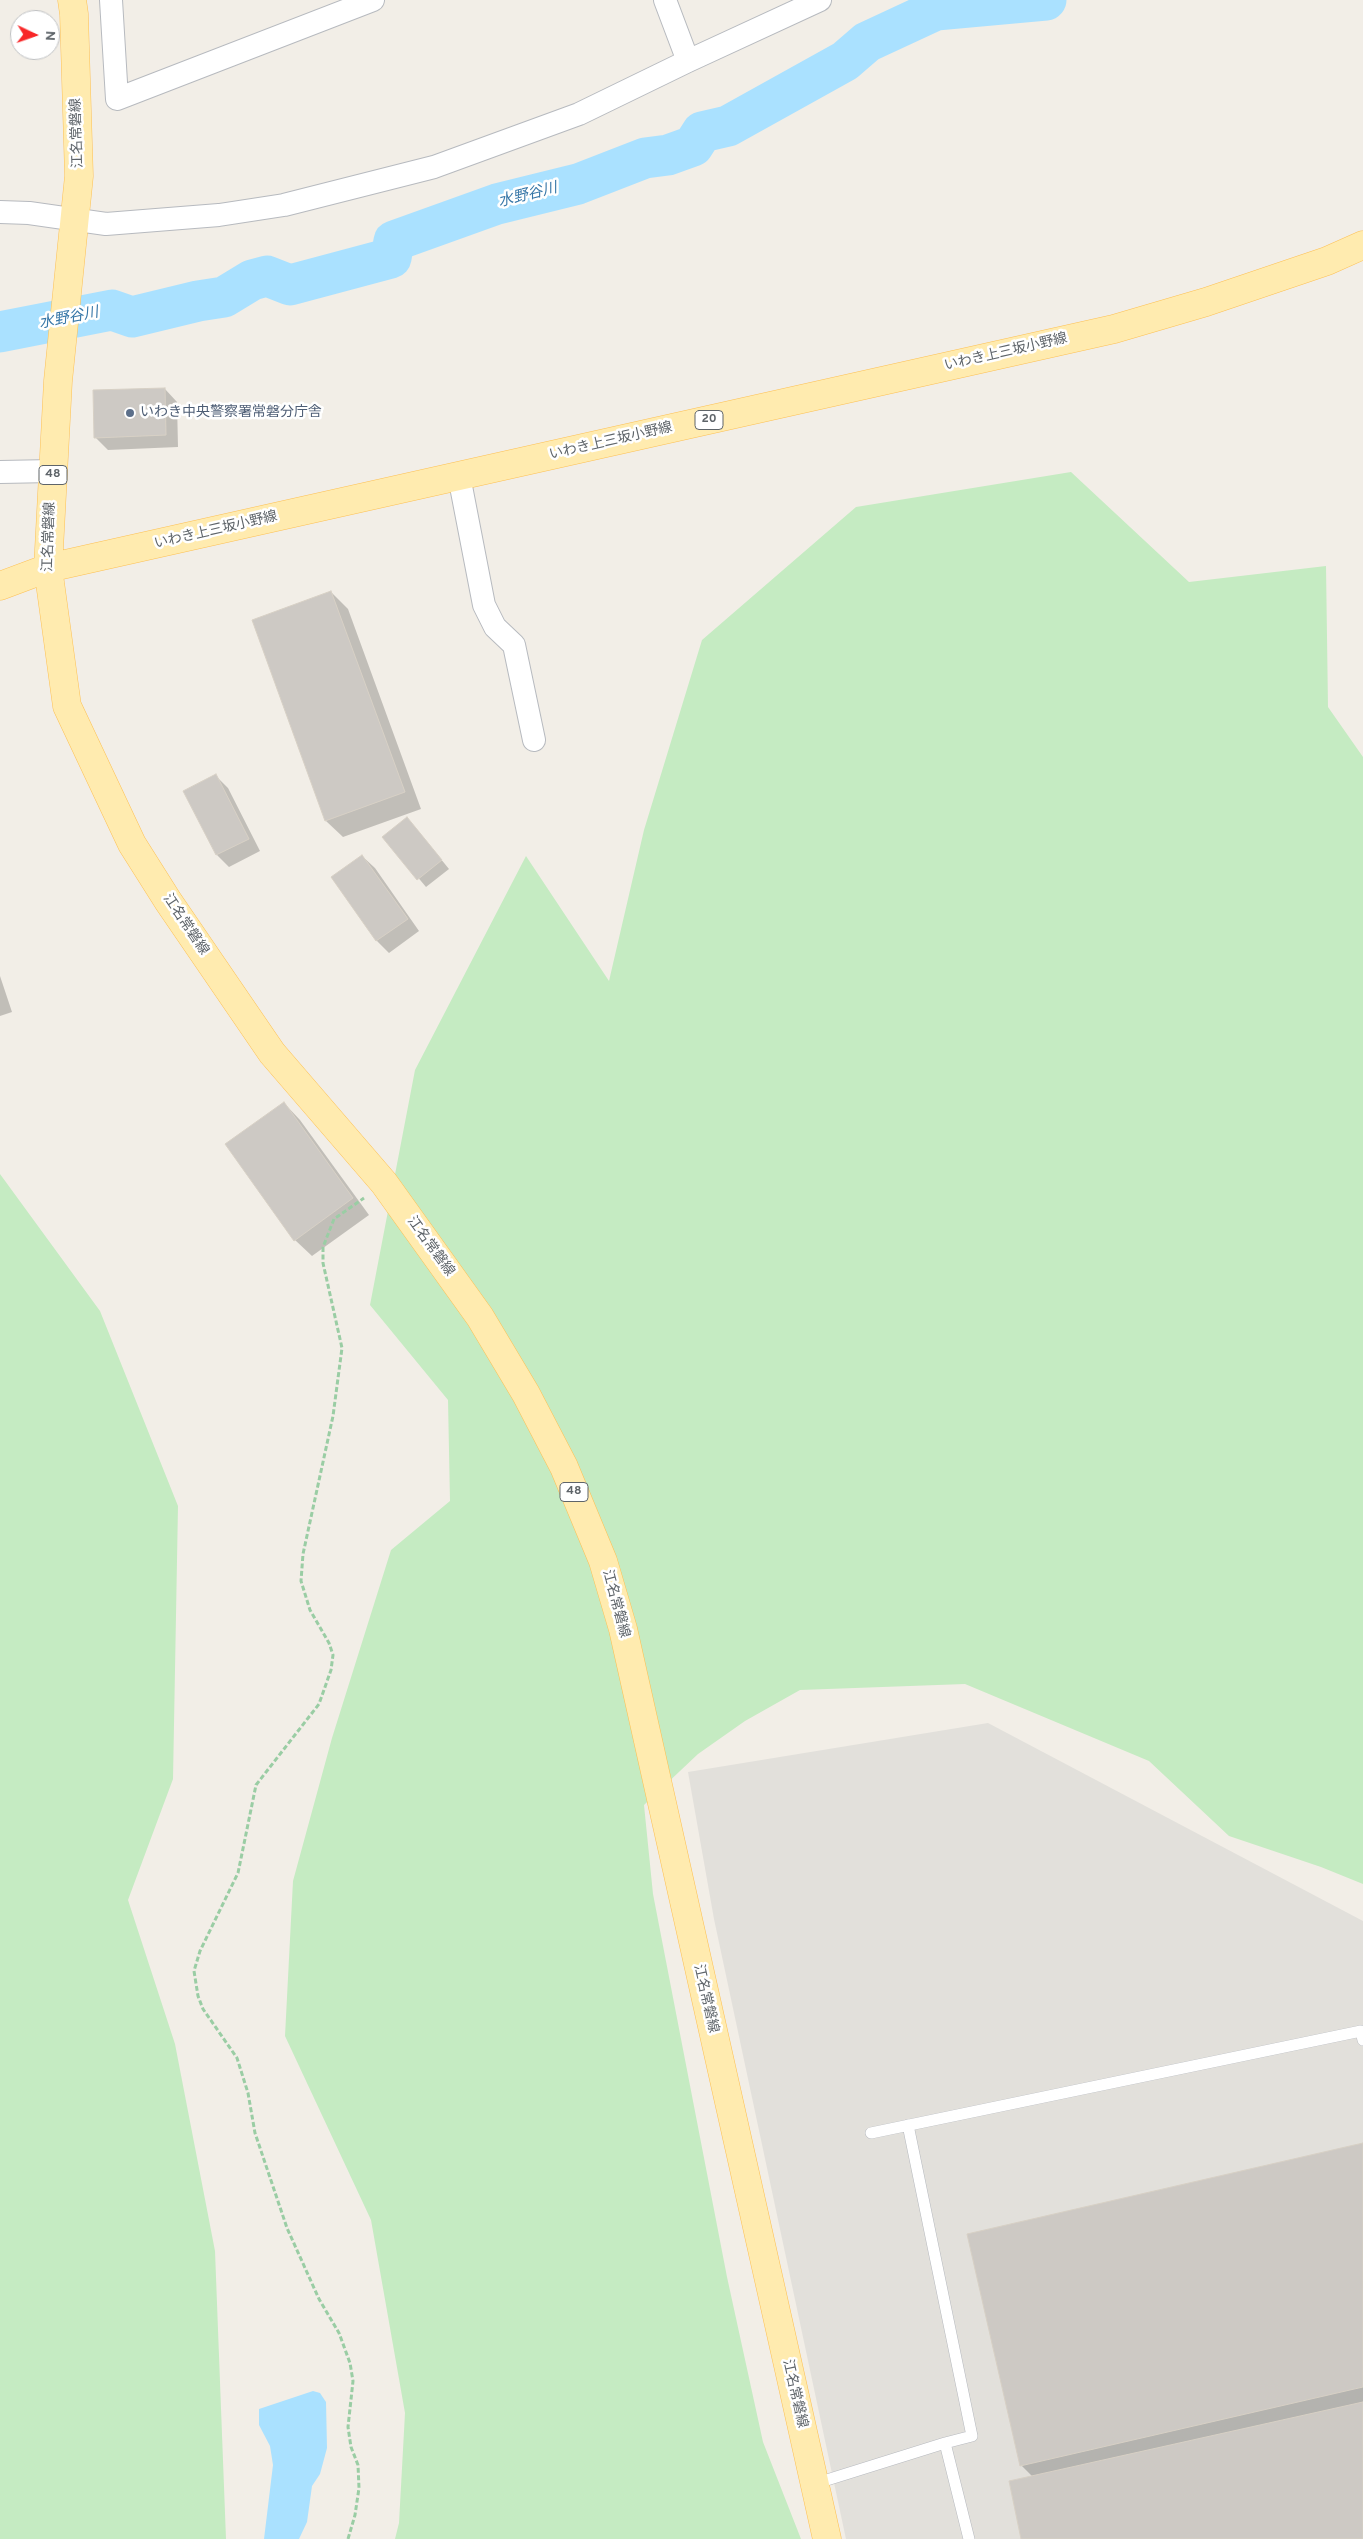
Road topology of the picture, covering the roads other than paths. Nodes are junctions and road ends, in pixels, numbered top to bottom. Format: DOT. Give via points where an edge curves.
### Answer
graph roads {
  1 [pos="72,0"];
  2 [pos="111,0"];
  3 [pos="373,0"];
  4 [pos="665,0"];
  5 [pos="820,0"];
  6 [pos="688,61"];
  7 [pos="0,212"];
  8 [pos="73,220"];
  9 [pos="1363,245"];
  10 [pos="53,471"];
  11 [pos="0,472"];
  12 [pos="459,476"];
  13 [pos="48,568"];
  14 [pos="0,586"];
  15 [pos="534,740"];
  16 [pos="1363,2040"];
  17 [pos="908,2125"];
  18 [pos="871,2133"];
  19 [pos="945,2443"];
  20 [pos="814,2484"];
  21 [pos="827,2539"];
  22 [pos="968,2539"];
  1 -- 8 [label="main road, 江名常磐線 / 48" via="79,176"];
  2 -- 3 [label="street" via="117,99"];
  4 -- 6 [label="street"];
  5 -- 6 [label="street"];
  6 -- 8 [label="street" via="579,114 434,167 284,205 220,215 106,224"];
  7 -- 8 [label="street"];
  8 -- 10 [label="main road, 江名常磐線 / 48"];
  9 -- 12 [label="main road, いわき上三坂小野線 / 20" via="1327,261 1206,302 1114,329"];
  10 -- 11 [label="street"];
  10 -- 13 [label="main road, 江名常磐線 / 48"];
  12 -- 13 [label="main road, いわき上三坂小野線 / 20"];
  12 -- 15 [label="street" via="484,605 495,627 514,645"];
  13 -- 14 [label="main road, いわき上三坂小野線 / 20"];
  13 -- 20 [label="main road, 江名常磐線 / 48" via="67,706 132,844 272,1053 384,1182 480,1317 564,1467 603,1560 625,1639"];
  16 -- 17 [label="lane" via="1361,2031"];
  17 -- 18 [label="lane"];
  17 -- 19 [label="lane" via="972,2436"];
  19 -- 20 [label="lane"];
  19 -- 22 [label="lane"];
  20 -- 21 [label="main road, 江名常磐線 / 48"];
}
